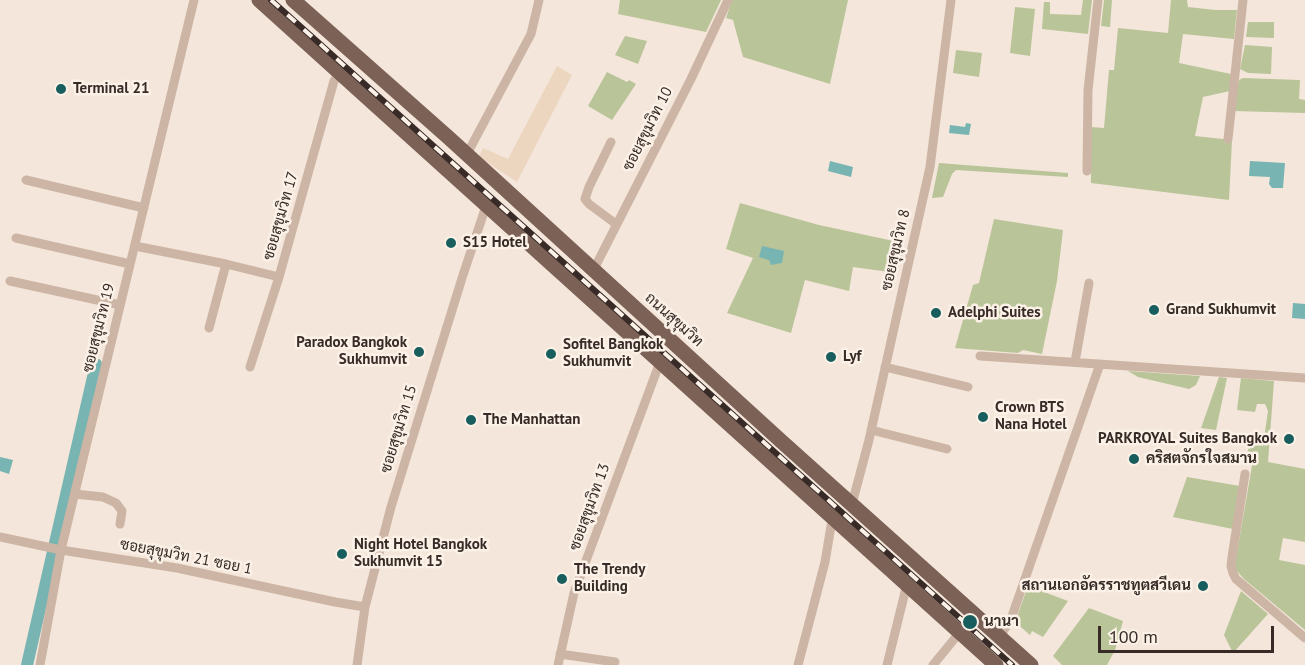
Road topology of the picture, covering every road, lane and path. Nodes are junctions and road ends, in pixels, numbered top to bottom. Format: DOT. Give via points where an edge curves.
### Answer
graph roads {
  1 [pos="194,0"];
  2 [pos="259,0"];
  3 [pos="293,0"];
  4 [pos="539,0"];
  5 [pos="728,0"];
  6 [pos="951,0"];
  7 [pos="1098,0"];
  8 [pos="1243,0"];
  9 [pos="340,73"];
  10 [pos="1228,139"];
  11 [pos="611,142"];
  12 [pos="466,154"];
  13 [pos="1086,171"];
  14 [pos="26,180"];
  15 [pos="486,206"];
  16 [pos="144,208"];
  17 [pos="616,224"];
  18 [pos="16,238"];
  19 [pos="135,246"];
  20 [pos="130,264"];
  21 [pos="226,264"];
  22 [pos="593,271"];
  23 [pos="279,277"];
  24 [pos="10,281"];
  25 [pos="1089,283"];
  26 [pos="120,305"];
  27 [pos="209,328"];
  28 [pos="980,356"];
  29 [pos="660,362"];
  30 [pos="1075,362"];
  31 [pos="1100,364"];
  32 [pos="250,367"];
  33 [pos="885,367"];
  34 [pos="1305,378"];
  35 [pos="968,387"];
  36 [pos="871,430"];
  37 [pos="947,449"];
  38 [pos="1245,474"];
  39 [pos="75,494"];
  40 [pos="852,504"];
  41 [pos="836,520"];
  42 [pos="120,524"];
  43 [pos="0,537"];
  44 [pos="59,549"];
  45 [pos="908,584"];
  46 [pos="365,607"];
  47 [pos="960,632"];
  48 [pos="1000,636"];
  49 [pos="1305,638"];
  50 [pos="560,654"];
  51 [pos="615,662"];
  52 [pos="40,665"];
  53 [pos="357,665"];
  54 [pos="558,665"];
  55 [pos="798,665"];
  56 [pos="887,665"];
  57 [pos="933,665"];
  58 [pos="996,665"];
  59 [pos="1031,665"];
  1 -- 16 [label="street, ซอยสุขุมวิท 19"];
  2 -- 9 [label="main road"];
  3 -- 12 [label="main road, ถนนสุขุมวิท"];
  4 -- 12 [label="street" via="531,34"];
  5 -- 17 [label="street, ซอยสุขุมวิท 10"];
  6 -- 33 [label="street, ซอยสุขุมวิท 8" via="930,167"];
  7 -- 13 [label="street" via="1088,90"];
  8 -- 10 [label="street"];
  9 -- 15 [label="main road"];
  9 -- 23 [label="street, ซอยสุขุมวิท 17" via="334,81"];
  11 -- 17 [label="street" via="585,199"];
  12 -- 22 [label="main road, ถนนสุขุมวิท"];
  14 -- 16 [label="street"];
  15 -- 29 [label="main road"];
  15 -- 46 [label="street, ซอยสุขุมวิท 15" via="400,478"];
  16 -- 19 [label="street, ซอยสุขุมวิท 19"];
  17 -- 22 [label="street, ซอยสุขุมวิท 10"];
  18 -- 20 [label="street"];
  19 -- 20 [label="street, ซอยสุขุมวิท 19"];
  19 -- 21 [label="street"];
  20 -- 26 [label="street, ซอยสุขุมวิท 19"];
  21 -- 23 [label="street"];
  21 -- 27 [label="street"];
  22 -- 40 [label="main road, ถนนสุขุมวิท"];
  23 -- 32 [label="street, ซอยสุขุมวิท 17"];
  24 -- 26 [label="street"];
  25 -- 30 [label="street"];
  26 -- 39 [label="street, ซอยสุขุมวิท 19"];
  28 -- 30 [label="street"];
  29 -- 41 [label="main road"];
  29 -- 50 [label="street, ซอยสุขุมวิท 13" via="574,593"];
  30 -- 31 [label="street"];
  31 -- 34 [label="street"];
  31 -- 48 [label="street" via="1011,619"];
  33 -- 35 [label="street"];
  33 -- 36 [label="street, ซอยสุขุมวิท 8"];
  36 -- 37 [label="street"];
  36 -- 40 [label="street, ซอยสุขุมวิท 8"];
  38 -- 49 [label="street" via="1232,556 1233,573"];
  39 -- 42 [label="street" via="104,497 116,503 122,511"];
  39 -- 44 [label="street, ซอยสุขุมวิท 19"];
  40 -- 41 [label="main road"];
  40 -- 48 [label="main road, ถนนสุขุมวิท"];
  41 -- 45 [label="main road"];
  41 -- 55 [label="street" via="831,526"];
  43 -- 44 [label="street, ซอยสุขุมวิท 21 ซอย 1"];
  44 -- 46 [label="street, ซอยสุขุมวิท 21 ซอย 1" via="177,568"];
  44 -- 52 [label="street, ซอยสุขุมวิท 19"];
  45 -- 47 [label="main road"];
  45 -- 56 [label="street"];
  46 -- 53 [label="street, ซอยสุขุมวิท 15"];
  47 -- 57 [label="street"];
  47 -- 58 [label="main road"];
  48 -- 59 [label="main road, ถนนสุขุมวิท"];
  50 -- 51 [label="street"];
  50 -- 54 [label="street, ซอยสุขุมวิท 13"];
}
